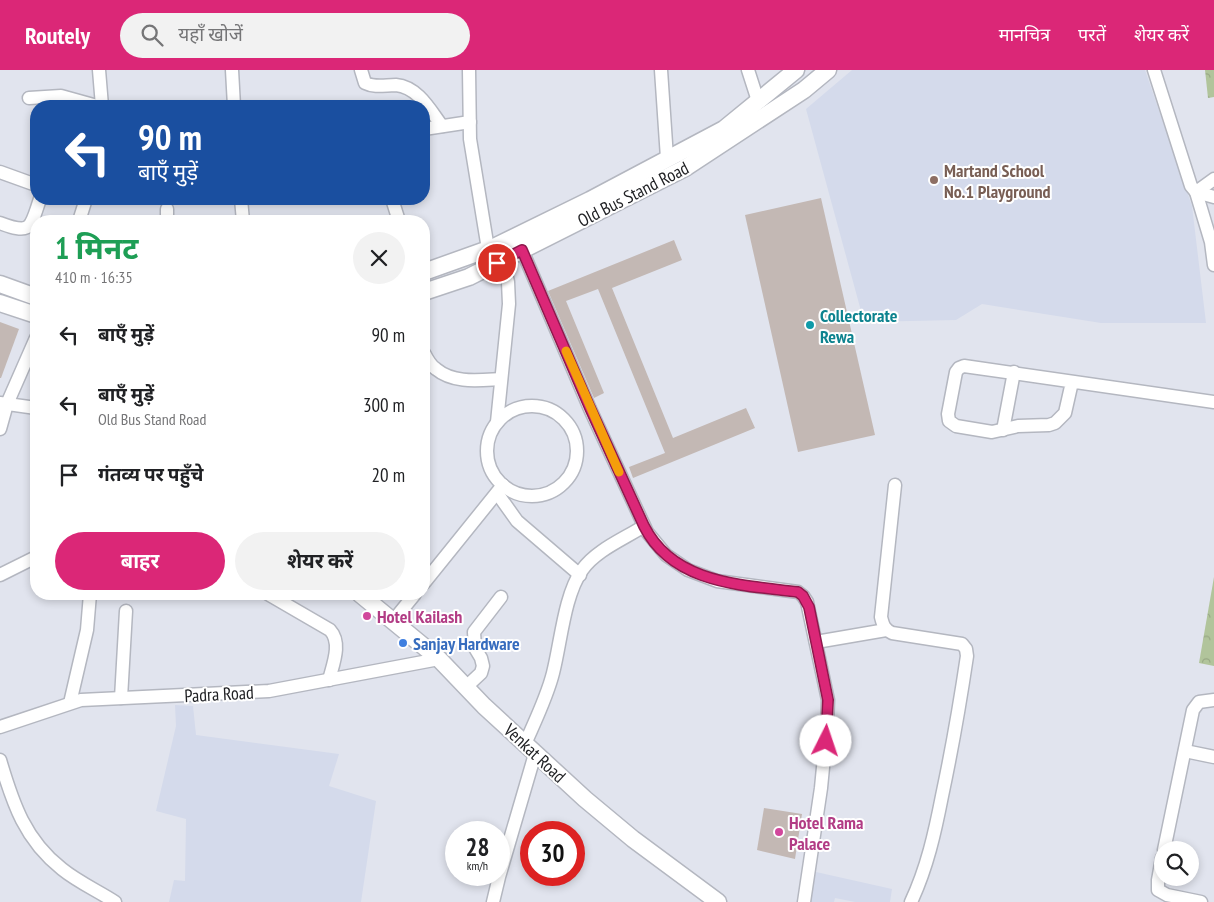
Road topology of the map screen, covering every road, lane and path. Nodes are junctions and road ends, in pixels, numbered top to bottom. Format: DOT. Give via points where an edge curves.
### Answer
graph roads {
  1 [pos="99,70"];
  2 [pos="232,70"];
  3 [pos="360,70"];
  4 [pos="469,70"];
  5 [pos="661,70"];
  6 [pos="748,70"];
  7 [pos="796,70"];
  8 [pos="828,70"];
  9 [pos="1154,70"];
  10 [pos="29,98"];
  11 [pos="75,100"];
  12 [pos="102,100"];
  13 [pos="234,100"];
  14 [pos="421,100"];
  15 [pos="758,101"];
  16 [pos="430,111"];
  17 [pos="470,122"];
  18 [pos="442,126"];
  19 [pos="430,128"];
  20 [pos="667,158"];
  21 [pos="0,172"];
  22 [pos="1214,179"];
  23 [pos="30,183"];
  24 [pos="1196,192"];
  25 [pos="1214,197"];
  26 [pos="0,223"];
  27 [pos="30,224"];
  28 [pos="522,250"];
  29 [pos="496,257"];
  30 [pos="1214,265"];
  31 [pos="430,271"];
  32 [pos="0,284"];
  33 [pos="430,290"];
  34 [pos="30,295"];
  35 [pos="0,303"];
  36 [pos="30,313"];
  37 [pos="30,350"];
  38 [pos="430,362"];
  39 [pos="1014,372"];
  40 [pos="501,379"];
  41 [pos="1072,382"];
  42 [pos="1214,402"];
  43 [pos="4,404"];
  44 [pos="30,407"];
  45 [pos="497,422"];
  46 [pos="0,429"];
  47 [pos="1003,430"];
  48 [pos="895,485"];
  49 [pos="500,489"];
  50 [pos="644,526"];
  51 [pos="30,560"];
  52 [pos="0,575"];
  53 [pos="580,575"];
  54 [pos="430,576"];
  55 [pos="502,597"];
  56 [pos="90,600"];
  57 [pos="278,600"];
  58 [pos="367,600"];
  59 [pos="410,600"];
  60 [pos="126,612"];
  61 [pos="393,621"];
  62 [pos="886,630"];
  63 [pos="816,642"];
  64 [pos="439,659"];
  65 [pos="329,680"];
  66 [pos="466,687"];
  67 [pos="121,698"];
  68 [pos="1214,700"];
  69 [pos="70,704"];
  70 [pos="0,727"];
  71 [pos="530,749"];
  72 [pos="1185,751"];
  73 [pos="1214,756"];
  74 [pos="0,760"];
  75 [pos="1166,841"];
  76 [pos="1157,886"];
  77 [pos="115,902"];
  78 [pos="493,902"];
  79 [pos="718,902"];
  80 [pos="804,902"];
  81 [pos="911,902"];
  82 [pos="1201,902"];
  1 -- 12 [label="street"];
  2 -- 13 [label="street"];
  3 -- 14 [label="street" via="365,83 371,86 396,85 413,90"];
  4 -- 17 [label="street"];
  5 -- 20 [label="street"];
  6 -- 15 [label="street"];
  7 -- 15 [label="main road, Old Bus Stand Road"];
  8 -- 28 [label="main road, Old Bus Stand Road" via="804,90 685,168"];
  9 -- 24 [label="street"];
  10 -- 11 [label="street" via="61,96"];
  15 -- 20 [label="main road, Old Bus Stand Road" via="724,129"];
  16 -- 18 [label="street"];
  17 -- 18 [label="street"];
  17 -- 29 [label="street" via="470,139"];
  18 -- 19 [label="street"];
  20 -- 29 [label="main road, Old Bus Stand Road"];
  21 -- 23 [label="street"];
  22 -- 24 [label="street"];
  24 -- 25 [label="street"];
  24 -- 30 [label="street" via="1211,242"];
  26 -- 27 [label="street" via="23,230"];
  28 -- 29 [label="main road, Old Bus Stand Road"];
  28 -- 50 [label="street"];
  29 -- 31 [label="main road, Old Bus Stand Road"];
  29 -- 33 [label="main road, Old Bus Stand Road" via="469,277"];
  29 -- 40 [label="street" via="508,282 509,304"];
  32 -- 34 [label="main road"];
  35 -- 36 [label="main road"];
  37 -- 43 [label="street"];
  38 -- 40 [label="street" via="449,377"];
  39 -- 41 [label="street"];
  39 -- 47 [label="street"];
  39 -- 47 [label="street" via="971,366 959,368 948,414 956,426 992,432"];
  40 -- 45 [label="street"];
  41 -- 42 [label="street"];
  41 -- 47 [label="street" via="1065,413 1055,423"];
  43 -- 44 [label="street"];
  43 -- 46 [label="street"];
  45 -- 49 [label="street" via="489,438 487,455"];
  45 -- 49 [label="street" via="510,411 528,406 545,408 561,416 572,430 577,446 575,464 566,480 553,491 536,496"];
  48 -- 62 [label="street" via="881,617"];
  49 -- 53 [label="street" via="518,521"];
  49 -- 54 [label="street"];
  50 -- 53 [label="street" via="595,556"];
  50 -- 63 [label="street" via="666,555 688,570 717,581 798,592 809,607"];
  51 -- 52 [label="street"];
  53 -- 71 [label="street" via="573,587 553,674 536,720"];
  55 -- 66 [label="street" via="474,632 475,648 483,666 481,673"];
  56 -- 69 [label="street" via="87,630"];
  57 -- 65 [label="street" via="334,633 336,650"];
  58 -- 61 [label="main road, Venkat Road"];
  59 -- 61 [label="street"];
  60 -- 67 [label="street"];
  61 -- 64 [label="main road, Venkat Road"];
  62 -- 63 [label="street"];
  62 -- 81 [label="street" via="958,642 966,649 967,656 934,838"];
  63 -- 80 [label="street" via="828,700 828,726"];
  64 -- 65 [label="street, Padra Road"];
  64 -- 66 [label="main road, Venkat Road"];
  65 -- 67 [label="street, Padra Road" via="269,691"];
  66 -- 71 [label="main road, Venkat Road"];
  67 -- 69 [label="street, Padra Road" via="81,700"];
  68 -- 72 [label="street" via="1199,702 1193,710"];
  69 -- 70 [label="street, Padra Road"];
  71 -- 78 [label="street"];
  71 -- 79 [label="main road, Venkat Road" via="633,840"];
  72 -- 73 [label="street"];
  72 -- 75 [label="street"];
  74 -- 77 [label="street" via="15,807 26,830 42,851 63,870"];
  76 -- 82 [label="street" via="1160,893"];
}
